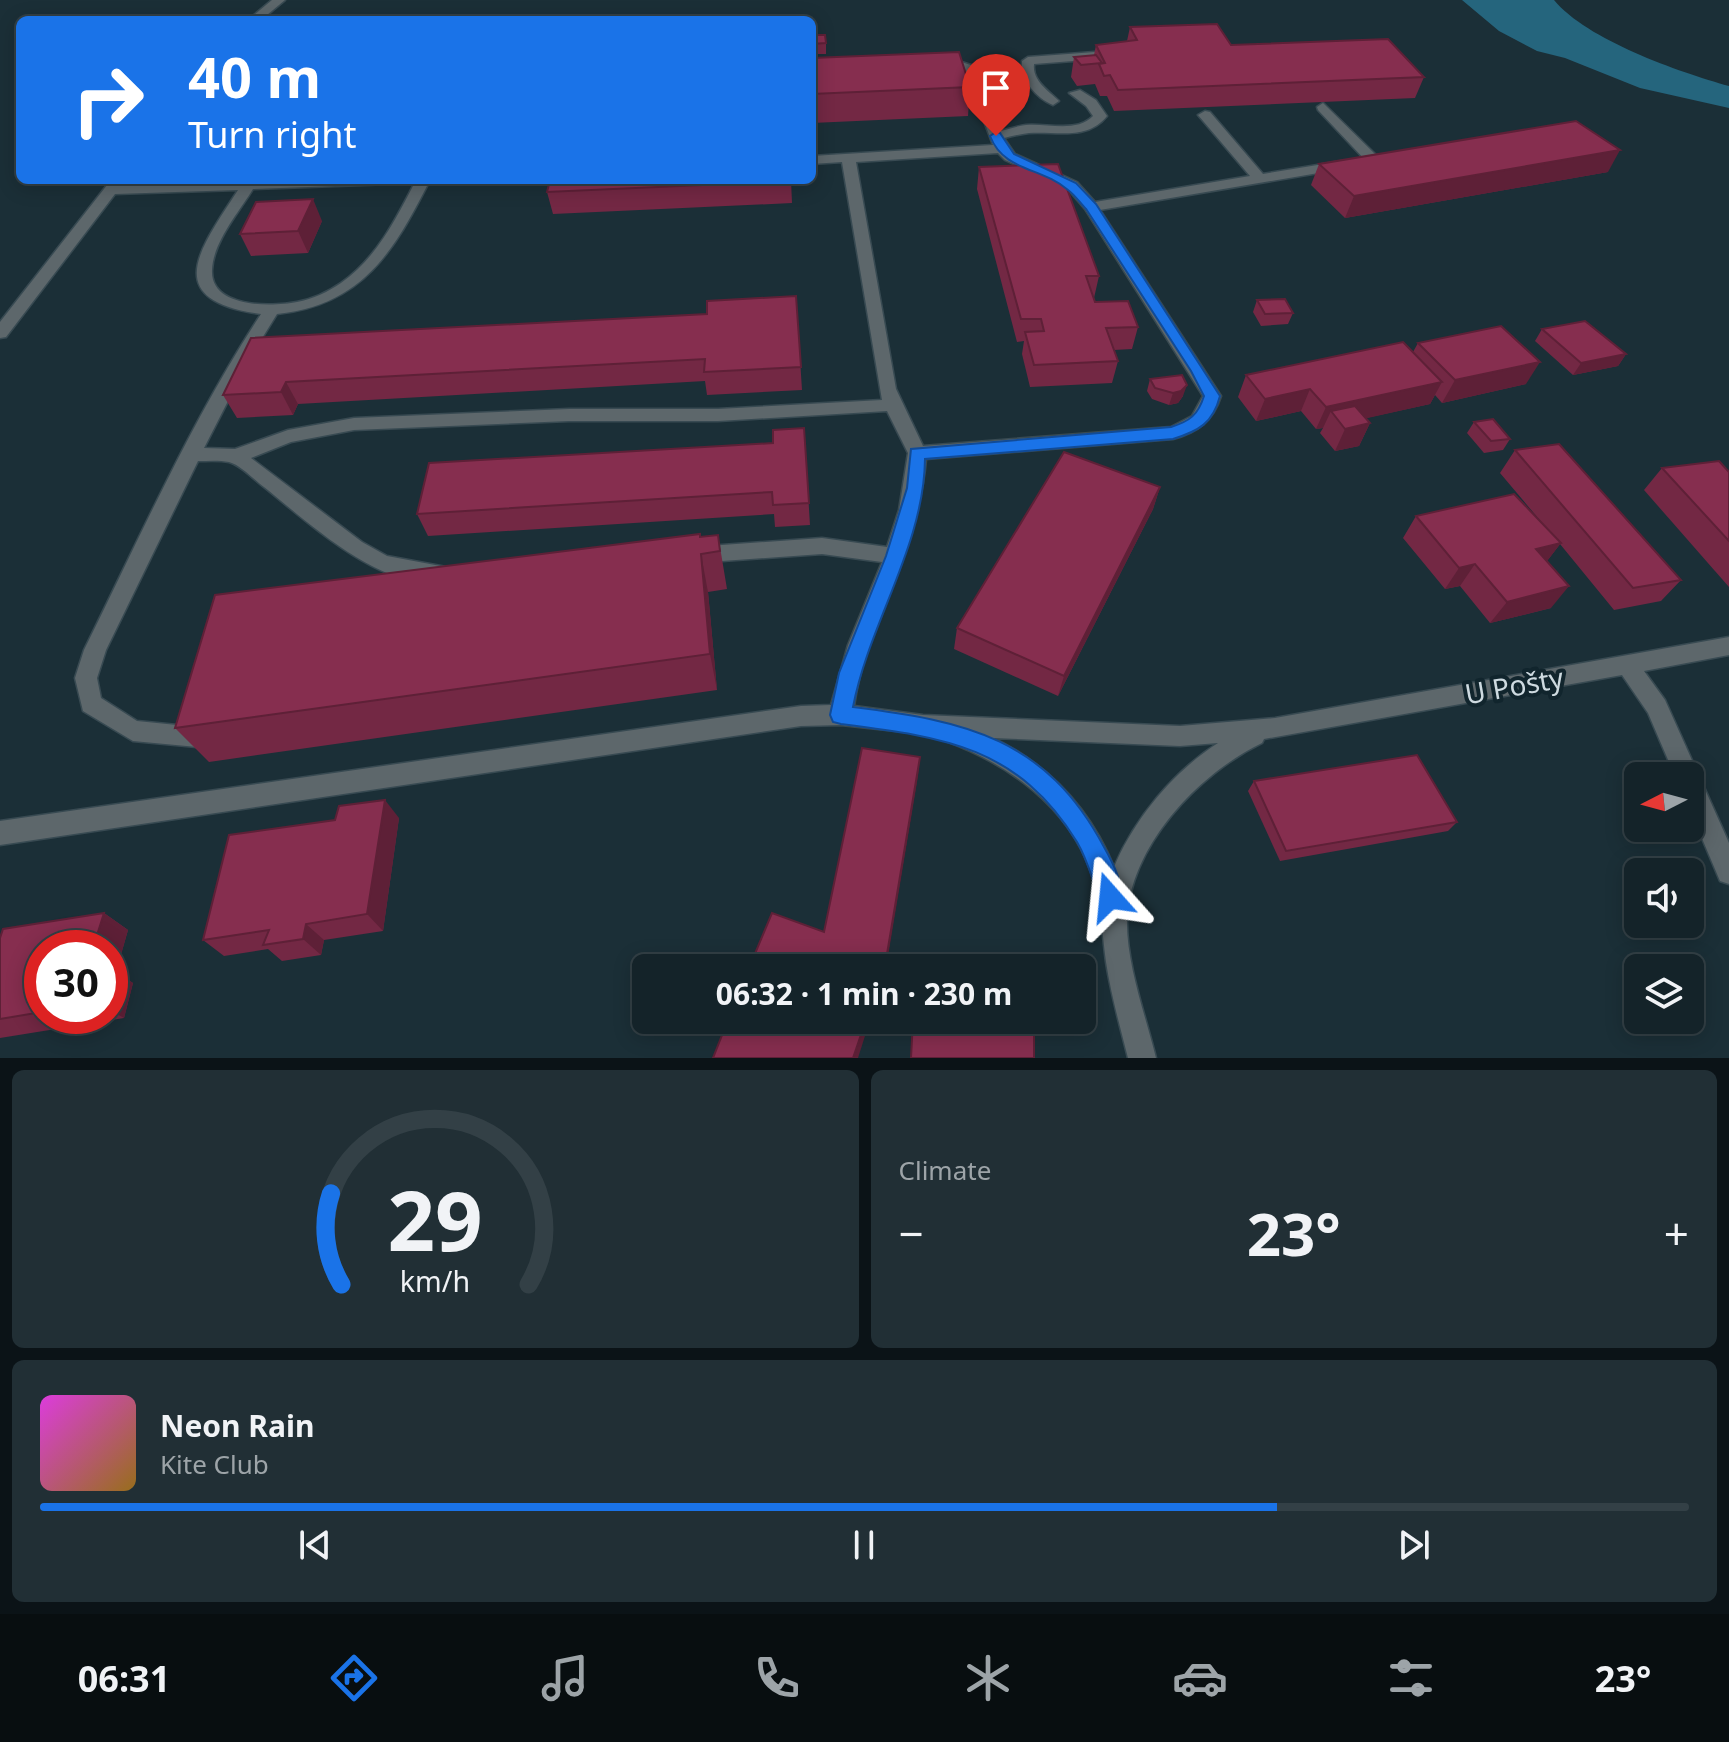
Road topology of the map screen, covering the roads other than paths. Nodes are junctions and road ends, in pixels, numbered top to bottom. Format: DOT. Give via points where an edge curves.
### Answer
graph roads {
  1 [pos="279,0"];
  2 [pos="259,16"];
  3 [pos="1124,54"];
  4 [pos="919,65"];
  5 [pos="1091,88"];
  6 [pos="1075,93"];
  7 [pos="1323,107"];
  8 [pos="1205,115"];
  9 [pos="999,143"];
  10 [pos="1405,155"];
  11 [pos="848,158"];
  12 [pos="816,160"];
  13 [pos="1373,160"];
  14 [pos="1260,179"];
  15 [pos="295,184"];
  16 [pos="421,184"];
  17 [pos="114,185"];
  18 [pos="248,186"];
  19 [pos="1091,207"];
  20 [pos="272,310"];
  21 [pos="0,333"];
  22 [pos="893,405"];
  23 [pos="917,453"];
  24 [pos="192,454"];
  25 [pos="236,456"];
  26 [pos="895,556"];
  27 [pos="668,557"];
  28 [pos="454,572"];
  29 [pos="1729,646"];
  30 [pos="1627,664"];
  31 [pos="841,715"];
  32 [pos="923,725"];
  33 [pos="1275,728"];
  34 [pos="197,737"];
  35 [pos="1681,762"];
  36 [pos="1704,814"];
  37 [pos="0,833"];
  38 [pos="1729,872"];
  39 [pos="1115,923"];
  40 [pos="1142,1058"];
  1 -- 2 [label="street"];
  3 -- 6 [label="street" via="1028,61 1027,71 1048,104"];
  4 -- 9 [label="street" via="970,69"];
  5 -- 6 [label="street"];
  6 -- 9 [label="street" via="1097,110 1097,122 1082,129 1031,124"];
  7 -- 13 [label="street"];
  8 -- 14 [label="street"];
  9 -- 11 [label="street"];
  9 -- 19 [label="street" via="1010,157 1072,185"];
  10 -- 13 [label="street"];
  11 -- 12 [label="street"];
  11 -- 22 [label="street"];
  13 -- 14 [label="street"];
  14 -- 19 [label="street"];
  15 -- 18 [label="street"];
  16 -- 20 [label="street" via="397,232 361,275 320,300"];
  17 -- 18 [label="street"];
  17 -- 21 [label="street"];
  18 -- 20 [label="street" via="207,255 202,284 224,301"];
  19 -- 23 [label="street" via="1198,371 1212,396 1208,410 1196,425 1173,433"];
  20 -- 24 [label="street"];
  22 -- 23 [label="street"];
  22 -- 25 [label="street" via="354,424 288,436"];
  23 -- 26 [label="street" via="916,488"];
  24 -- 25 [label="street"];
  24 -- 34 [label="street" via="86,678 91,704 133,731"];
  25 -- 28 [label="street" via="380,562 406,570"];
  26 -- 27 [label="street" via="822,546"];
  26 -- 31 [label="street" via="849,673"];
  29 -- 30 [label="street, U Pošty"];
  30 -- 33 [label="street, U Pošty"];
  30 -- 35 [label="street" via="1657,707"];
  31 -- 32 [label="street, U Pošty"];
  31 -- 37 [label="street, U Pošty" via="801,716"];
  32 -- 33 [label="street, U Pošty" via="1180,736"];
  32 -- 39 [label="street, U Pošty" via="1006,753 1053,794 1085,834 1103,869"];
  33 -- 39 [label="street, U Pošty" via="1220,752 1179,793 1129,863"];
  36 -- 38 [label="street"];
  39 -- 40 [label="street, U Pošty"];
}
